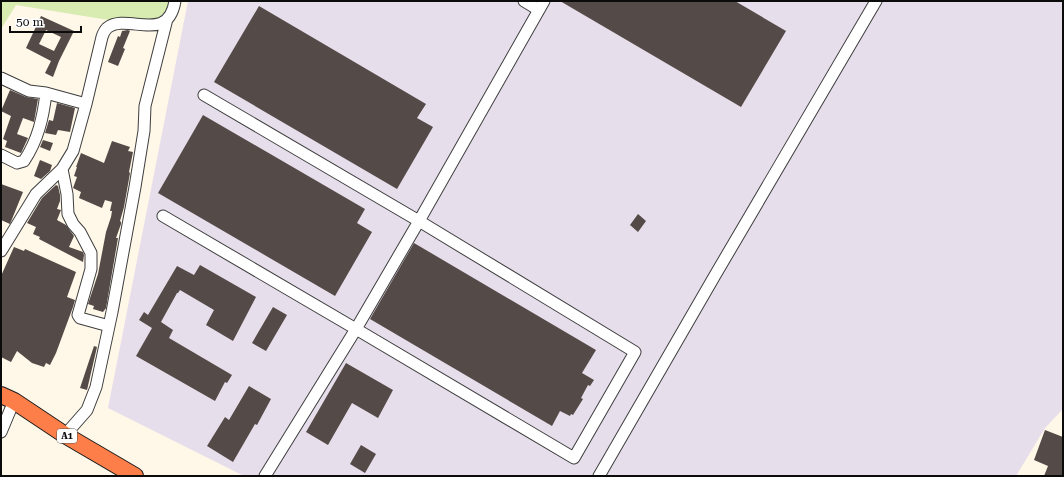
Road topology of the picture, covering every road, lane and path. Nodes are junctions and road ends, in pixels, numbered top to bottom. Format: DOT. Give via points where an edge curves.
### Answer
graph roads {
  1 [pos="175,1"];
  2 [pos="524,1"];
  3 [pos="876,1"];
  4 [pos="541,5"];
  5 [pos="167,19"];
  6 [pos="1,78"];
  7 [pos="46,93"];
  8 [pos="204,95"];
  9 [pos="86,104"];
  10 [pos="1,155"];
  11 [pos="62,169"];
  12 [pos="163,216"];
  13 [pos="419,221"];
  14 [pos="1,251"];
  15 [pos="109,326"];
  16 [pos="356,329"];
  17 [pos="7,398"];
  18 [pos="1,432"];
  19 [pos="64,435"];
  20 [pos="135,476"];
  21 [pos="265,476"];
  22 [pos="599,476"];
  1 -- 5 [label="street" via="174,10"];
  2 -- 4 [label="street"];
  3 -- 22 [label="street"];
  4 -- 13 [label="street"];
  5 -- 9 [label="street" via="157,25 118,24 107,28 102,36"];
  5 -- 15 [label="street" via="146,106 135,187"];
  6 -- 7 [label="street" via="29,90"];
  7 -- 9 [label="street"];
  7 -- 10 [label="street" via="44,116 31,151 24,161 17,162"];
  8 -- 13 [label="street"];
  9 -- 11 [label="street" via="73,151"];
  11 -- 14 [label="street" via="36,194"];
  11 -- 15 [label="street" via="68,214 91,253 92,269 78,315 80,318"];
  12 -- 16 [label="street"];
  13 -- 16 [label="street"];
  13 -- 16 [label="street" via="635,352 574,458"];
  15 -- 19 [label="street" via="96,387 87,410"];
  16 -- 21 [label="street"];
  17 -- 18 [label="street"];
  17 -- 19 [label="highway, A1"];
  19 -- 20 [label="highway, A1"];
}
